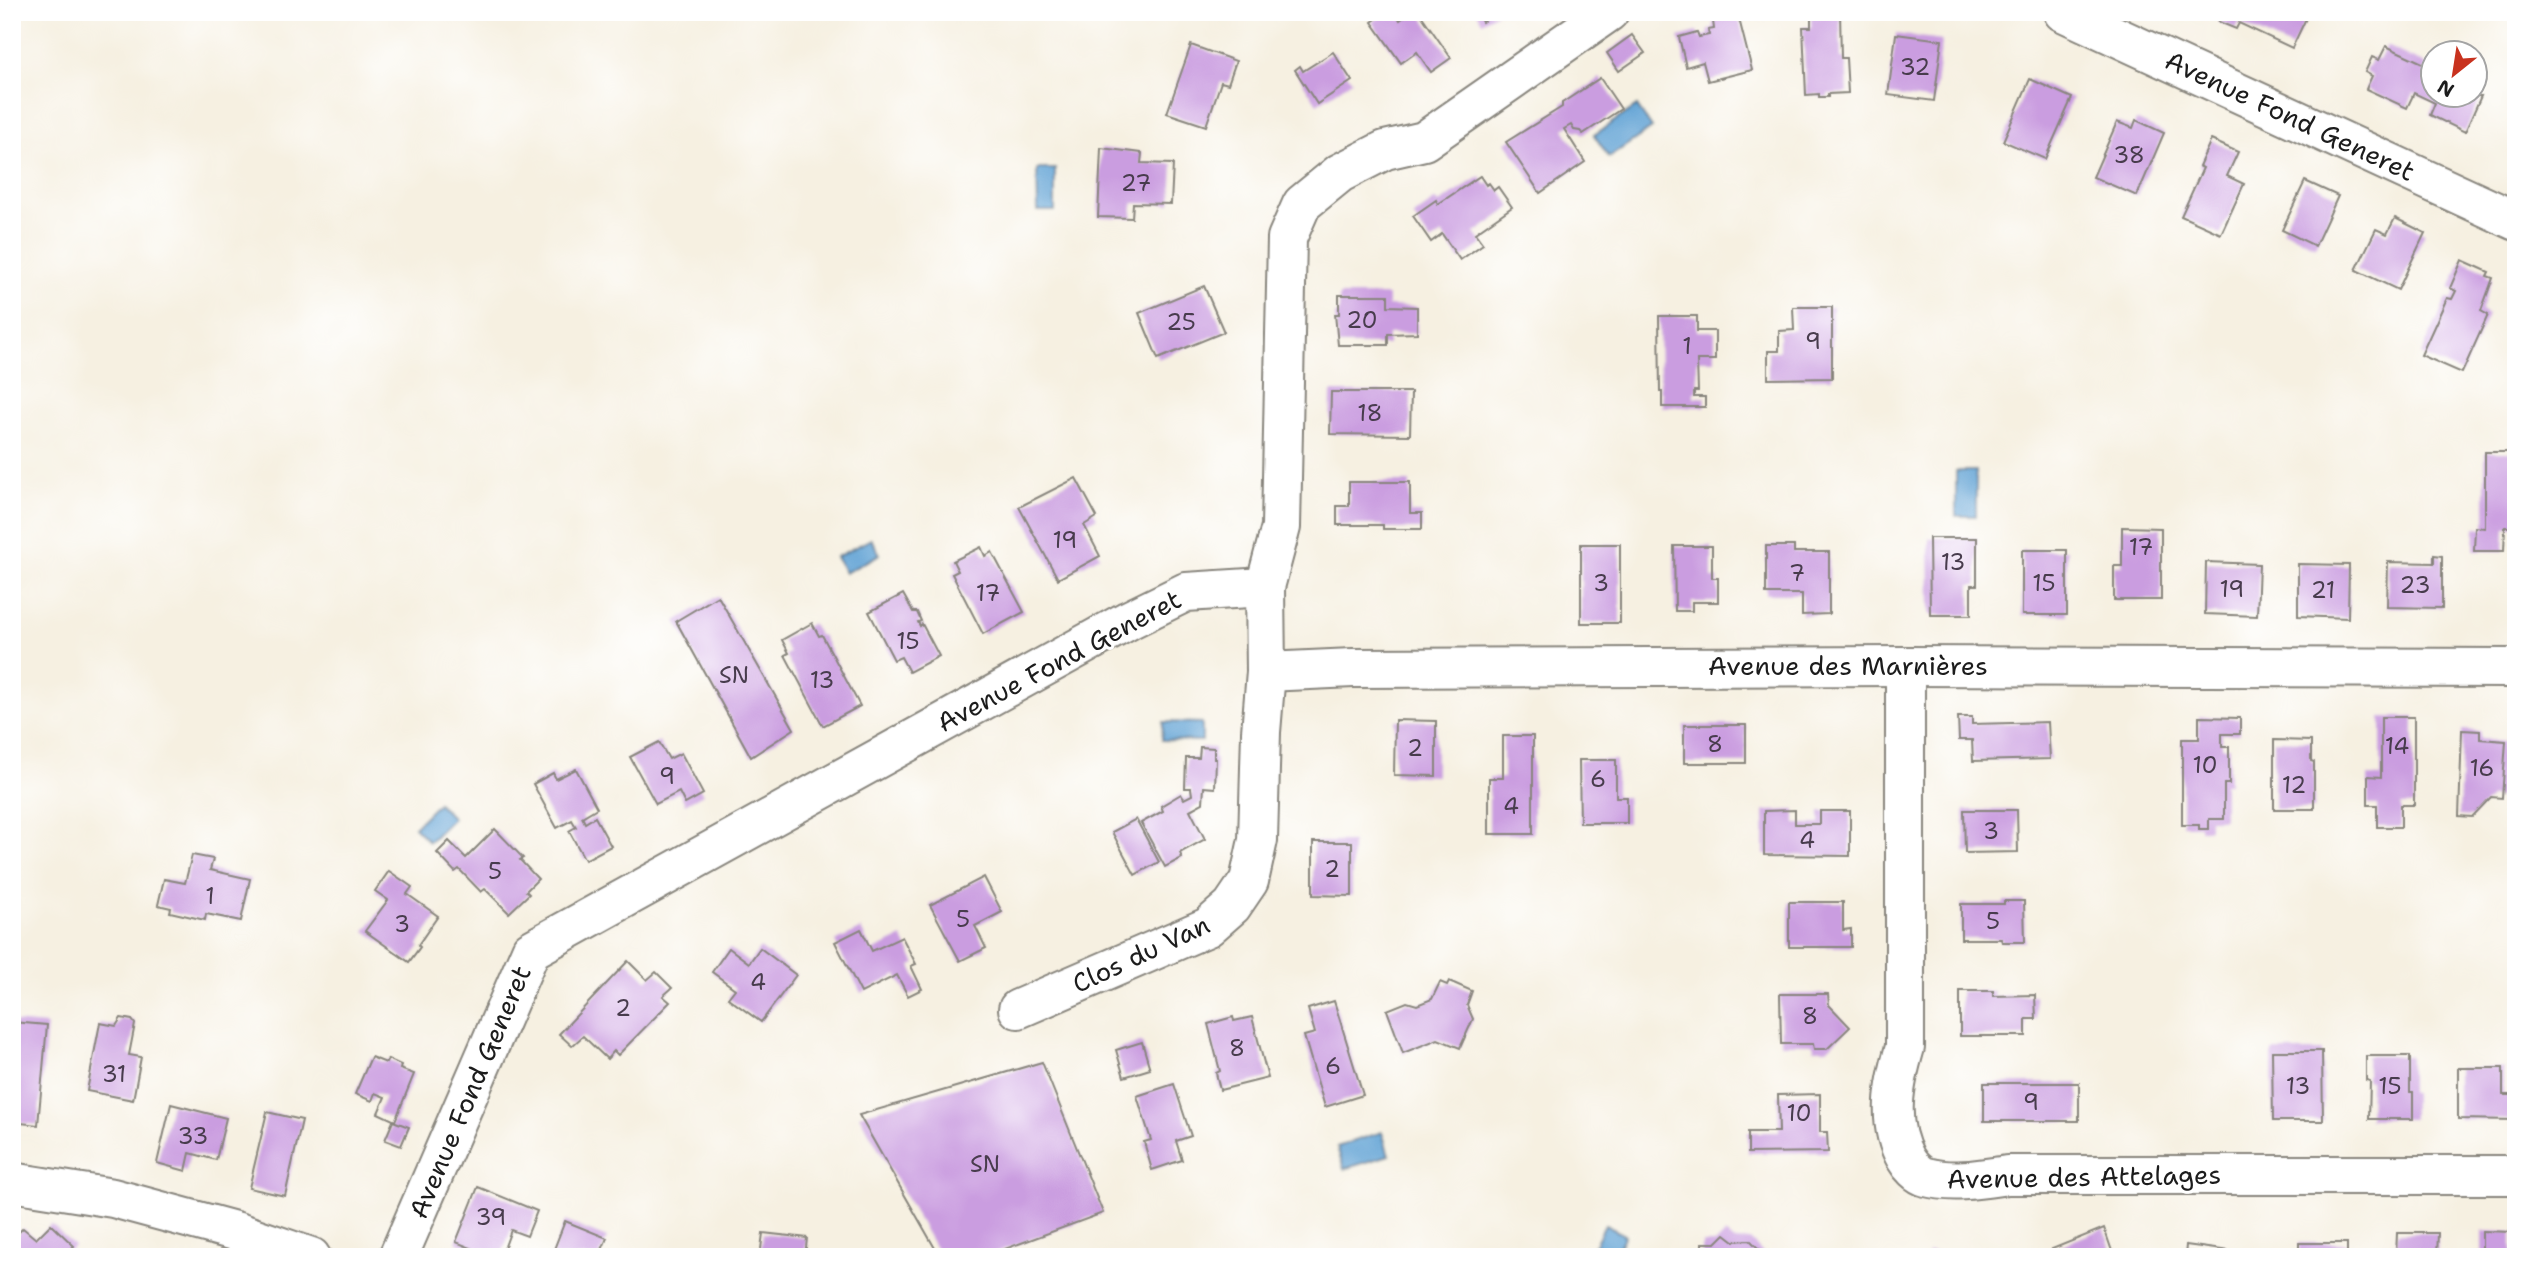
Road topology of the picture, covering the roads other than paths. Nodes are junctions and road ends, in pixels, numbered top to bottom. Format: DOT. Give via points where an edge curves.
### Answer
graph roads {
  1 [pos="1609,12"];
  2 [pos="2063,12"];
  3 [pos="2516,221"];
  4 [pos="1265,587"];
  5 [pos="1905,666"];
  6 [pos="2516,668"];
  7 [pos="1266,672"];
  8 [pos="1018,1009"];
  9 [pos="2516,1175"];
  10 [pos="12,1182"];
  11 [pos="311,1257"];
  12 [pos="398,1257"];
  1 -- 4 [label="street" via="1424,141 1385,150 1340,173 1302,204 1287,238 1281,527"];
  2 -- 3 [label="street, Avenue Fond Generet"];
  4 -- 7 [label="street"];
  4 -- 12 [label="street, Avenue Fond Generet" via="1186,592 1140,614 531,950"];
  5 -- 6 [label="street, Avenue des Marnières"];
  5 -- 7 [label="street, Avenue des Marnières"];
  5 -- 9 [label="street, Avenue des Attelages" via="1905,1047 1894,1100 1896,1141 1909,1165 1922,1177 1957,1182 2007,1175"];
  7 -- 8 [label="street, Clos du Van" via="1258,840 1249,881 1232,906 1208,927"];
  10 -- 11 [label="street" via="113,1198"];
}
